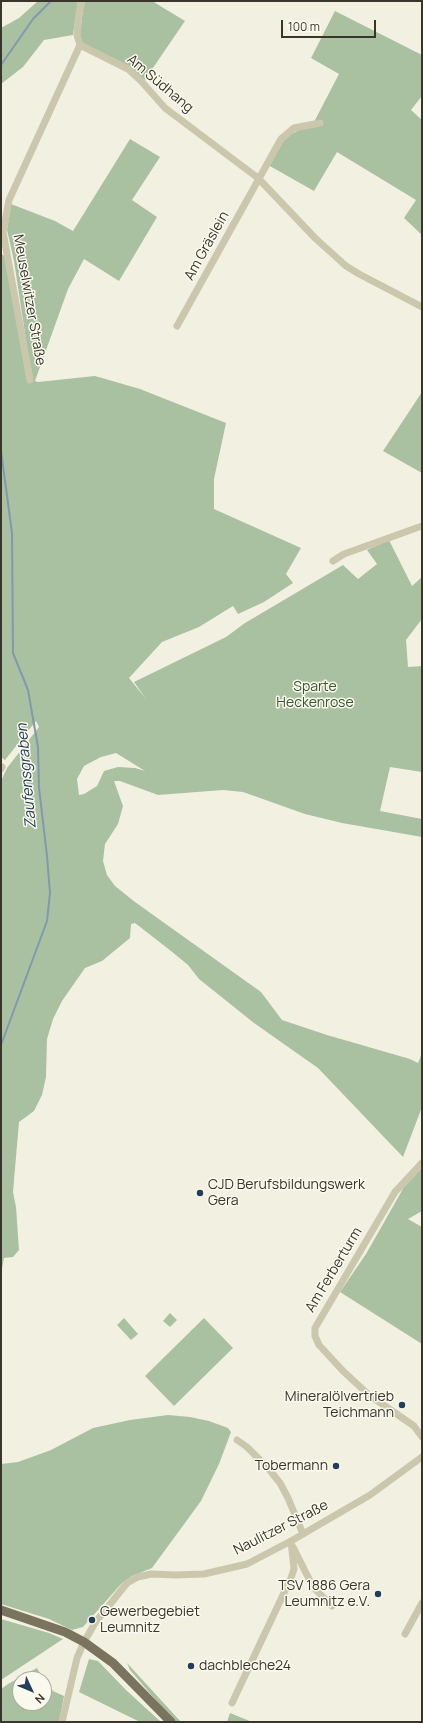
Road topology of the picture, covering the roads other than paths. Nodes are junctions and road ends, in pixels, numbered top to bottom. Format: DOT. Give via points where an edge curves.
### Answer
graph roads {
  1 [pos="82,1"];
  2 [pos="80,45"];
  3 [pos="320,123"];
  4 [pos="258,178"];
  5 [pos="422,307"];
  6 [pos="176,326"];
  7 [pos="30,380"];
  8 [pos="422,526"];
  9 [pos="333,561"];
  10 [pos="422,1163"];
  11 [pos="422,1437"];
  12 [pos="237,1440"];
  13 [pos="422,1457"];
  14 [pos="303,1534"];
  15 [pos="291,1541"];
  16 [pos="422,1603"];
  17 [pos="332,1606"];
  18 [pos="1,1610"];
  19 [pos="405,1634"];
  20 [pos="84,1642"];
  21 [pos="232,1703"];
  22 [pos="62,1722"];
  23 [pos="171,1722"];
  1 -- 2 [label="street" via="77,35"];
  2 -- 4 [label="street, Am Südhang" via="128,69 165,108"];
  2 -- 7 [label="street, Meuselwitzer Straße" via="9,200 3,232"];
  3 -- 4 [label="street" via="294,128 281,139"];
  4 -- 5 [label="street, Am Südhang" via="315,238 346,266"];
  4 -- 6 [label="street, Am Gräslein" via="214,262"];
  8 -- 9 [label="street" via="344,554"];
  10 -- 11 [label="street, Am Ferberturm" via="394,1192 315,1328 319,1345 343,1371 369,1394 414,1426"];
  12 -- 14 [label="street" via="256,1456 280,1483"];
  13 -- 14 [label="street, Naulitzer Straße" via="370,1495"];
  14 -- 15 [label="street, Naulitzer Straße"];
  15 -- 17 [label="street" via="313,1587"];
  15 -- 20 [label="street, Naulitzer Straße" via="247,1564 204,1574 151,1574 138,1577 127,1583 95,1623"];
  15 -- 21 [label="street" via="294,1569 291,1578"];
  16 -- 19 [label="street"];
  18 -- 20 [label="main road" via="65,1632"];
  20 -- 22 [label="street, Naulitzer Straße" via="77,1658"];
  20 -- 23 [label="main road" via="119,1668"];
}
